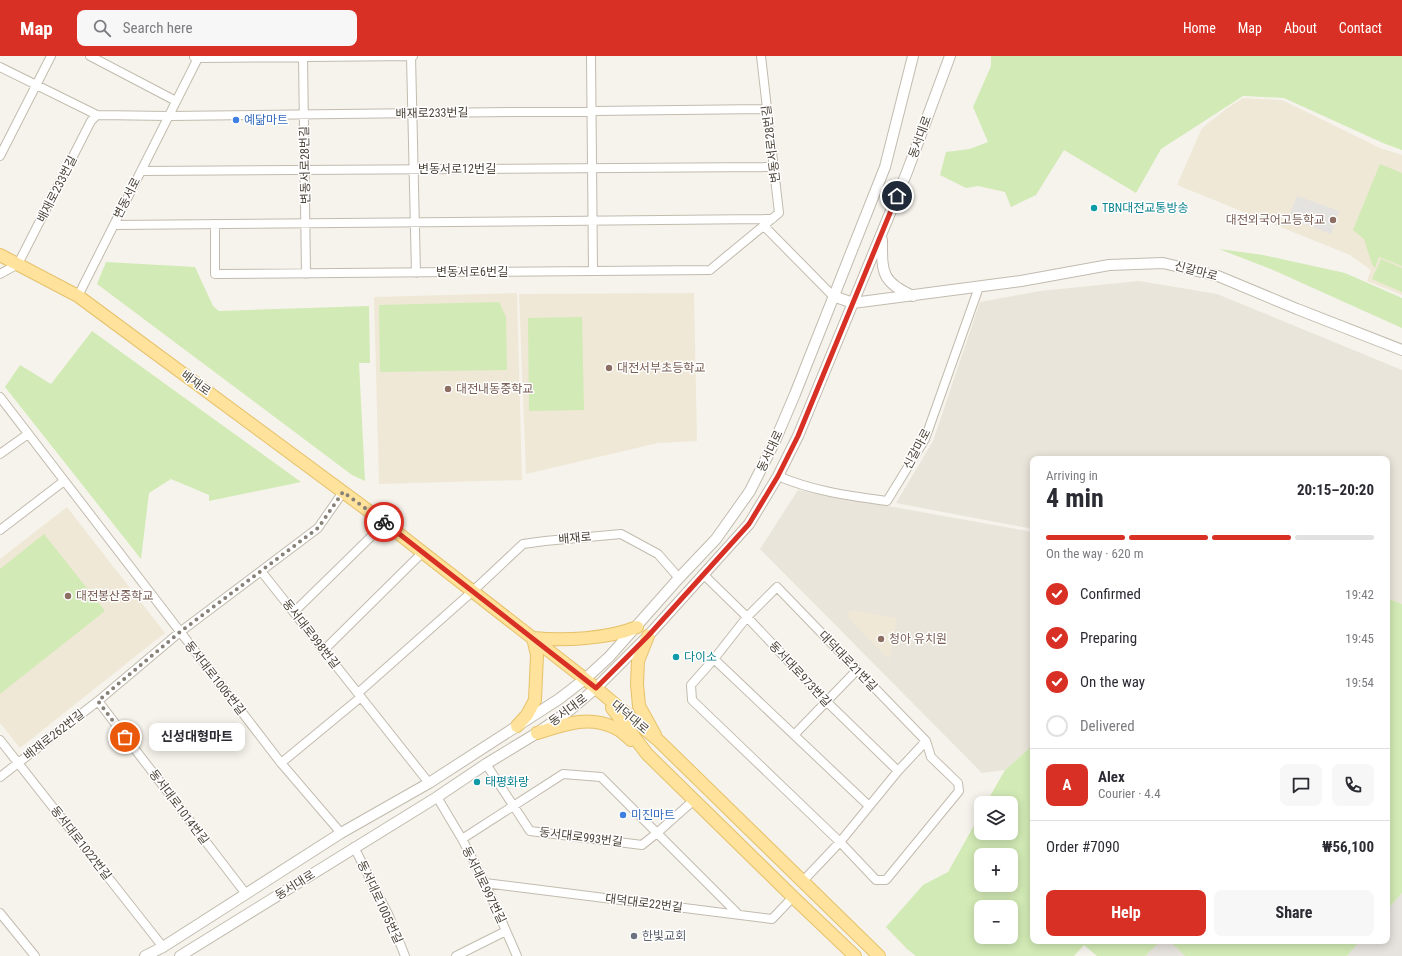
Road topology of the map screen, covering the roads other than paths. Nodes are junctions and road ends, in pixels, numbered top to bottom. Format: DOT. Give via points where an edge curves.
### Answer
graph roads {
  1 [pos="52,56"];
  2 [pos="90,56"];
  3 [pos="412,56"];
  4 [pos="592,56"];
  5 [pos="761,56"];
  6 [pos="913,56"];
  7 [pos="950,56"];
  8 [pos="196,57"];
  9 [pos="303,57"];
  10 [pos="0,67"];
  11 [pos="37,85"];
  12 [pos="176,101"];
  13 [pos="767,109"];
  14 [pos="592,111"];
  15 [pos="412,113"];
  16 [pos="304,114"];
  17 [pos="97,115"];
  18 [pos="169,116"];
  19 [pos="2,146"];
  20 [pos="0,156"];
  21 [pos="773,167"];
  22 [pos="592,168"];
  23 [pos="413,169"];
  24 [pos="305,170"];
  25 [pos="141,171"];
  26 [pos="772,219"];
  27 [pos="593,221"];
  28 [pos="414,222"];
  29 [pos="306,223"];
  30 [pos="215,224"];
  31 [pos="114,225"];
  32 [pos="764,226"];
  33 [pos="882,233"];
  34 [pos="0,255"];
  35 [pos="18,264"];
  36 [pos="593,271"];
  37 [pos="416,273"];
  38 [pos="0,274"];
  39 [pos="306,274"];
  40 [pos="979,287"];
  41 [pos="78,296"];
  42 [pos="833,296"];
  43 [pos="913,296"];
  44 [pos="853,303"];
  45 [pos="1402,350"];
  46 [pos="0,397"];
  47 [pos="28,434"];
  48 [pos="0,454"];
  49 [pos="778,476"];
  50 [pos="64,481"];
  51 [pos="343,492"];
  52 [pos="385,523"];
  53 [pos="0,530"];
  54 [pos="423,552"];
  55 [pos="261,571"];
  56 [pos="704,575"];
  57 [pos="679,578"];
  58 [pos="473,591"];
  59 [pos="294,612"];
  60 [pos="747,617"];
  61 [pos="637,627"];
  62 [pos="180,632"];
  63 [pos="648,636"];
  64 [pos="533,638"];
  65 [pos="324,650"];
  66 [pos="714,659"];
  67 [pos="857,670"];
  68 [pos="585,679"];
  69 [pos="596,688"];
  70 [pos="360,695"];
  71 [pos="98,701"];
  72 [pos="826,702"];
  73 [pos="517,726"];
  74 [pos="537,733"];
  75 [pos="794,735"];
  76 [pos="0,740"];
  77 [pos="659,741"];
  78 [pos="926,741"];
  79 [pos="647,754"];
  80 [pos="18,763"];
  81 [pos="281,763"];
  82 [pos="486,764"];
  83 [pos="898,771"];
  84 [pos="0,777"];
  85 [pos="429,783"];
  86 [pos="437,797"];
  87 [pos="694,800"];
  88 [pos="869,806"];
  89 [pos="514,807"];
  90 [pos="341,833"];
  91 [pos="657,833"];
  92 [pos="462,840"];
  93 [pos="840,842"];
  94 [pos="354,847"];
  95 [pos="802,882"];
  96 [pos="485,884"];
  97 [pos="246,894"];
  98 [pos="793,897"];
  99 [pos="0,913"];
  100 [pos="738,914"];
  101 [pos="506,931"];
  102 [pos="163,947"];
  103 [pos="35,956"];
  104 [pos="145,956"];
  105 [pos="180,956"];
  106 [pos="405,956"];
  107 [pos="456,956"];
  108 [pos="517,956"];
  109 [pos="855,956"];
  110 [pos="879,956"];
  1 -- 11 [label="street"];
  2 -- 12 [label="street"];
  3 -- 9 [label="street"];
  3 -- 15 [label="street"];
  4 -- 14 [label="street"];
  5 -- 13 [label="street, 변동서로28번길"];
  6 -- 42 [label="street, 동서대로" via="885,167"];
  7 -- 33 [label="street, 동서대로"];
  8 -- 9 [label="street"];
  8 -- 12 [label="street, 변동서로"];
  9 -- 16 [label="street, 변동서로28번길"];
  10 -- 11 [label="street, 배재로233번길"];
  11 -- 17 [label="street, 배재로233번길"];
  11 -- 19 [label="street"];
  12 -- 18 [label="street, 변동서로"];
  13 -- 14 [label="street, 배재로233번길"];
  13 -- 21 [label="street, 변동서로28번길"];
  14 -- 15 [label="street, 배재로233번길"];
  14 -- 22 [label="street"];
  15 -- 16 [label="street, 배재로233번길"];
  15 -- 23 [label="street"];
  16 -- 18 [label="street, 배재로233번길"];
  16 -- 24 [label="street, 변동서로28번길"];
  17 -- 18 [label="street, 배재로233번길"];
  17 -- 35 [label="street, 배재로233번길" via="91,121"];
  18 -- 25 [label="street, 변동서로"];
  19 -- 20 [label="street"];
  21 -- 22 [label="street, 변동서로12번길"];
  21 -- 26 [label="street, 변동서로28번길" via="779,213"];
  22 -- 23 [label="street, 변동서로12번길"];
  22 -- 27 [label="street"];
  23 -- 24 [label="street, 변동서로12번길"];
  23 -- 28 [label="street"];
  24 -- 25 [label="street, 변동서로12번길"];
  24 -- 29 [label="street, 변동서로28번길"];
  25 -- 31 [label="street, 변동서로"];
  26 -- 27 [label="street"];
  26 -- 32 [label="street"];
  27 -- 28 [label="street"];
  27 -- 36 [label="street"];
  28 -- 29 [label="street"];
  28 -- 37 [label="street"];
  29 -- 30 [label="street"];
  29 -- 39 [label="street, 변동서로28번길"];
  30 -- 31 [label="street"];
  30 -- 39 [label="street, 변동서로6번길" via="215,274"];
  31 -- 41 [label="street, 변동서로"];
  32 -- 36 [label="street, 변동서로6번길" via="710,270"];
  32 -- 42 [label="street"];
  33 -- 43 [label="street" via="882,263 885,275 898,290"];
  33 -- 44 [label="street, 동서대로"];
  34 -- 35 [label="main road, 배재로"];
  35 -- 38 [label="street"];
  35 -- 41 [label="main road, 배재로"];
  36 -- 37 [label="street, 변동서로6번길"];
  37 -- 39 [label="street, 변동서로6번길"];
  40 -- 43 [label="street, 신갈마로"];
  40 -- 45 [label="street, 신갈마로" via="1109,265 1163,263 1218,276"];
  40 -- 49 [label="street, 신갈마로" via="925,439 887,501 802,485"];
  41 -- 51 [label="main road, 배재로"];
  42 -- 44 [label="street"];
  42 -- 57 [label="street, 동서대로" via="775,441 750,491 716,539"];
  43 -- 44 [label="street, 신갈마로"];
  44 -- 49 [label="street, 동서대로" via="798,436"];
  46 -- 47 [label="street, 동서대로1006번길"];
  47 -- 48 [label="street"];
  47 -- 50 [label="street, 동서대로1006번길"];
  49 -- 56 [label="street, 동서대로" via="749,524"];
  50 -- 53 [label="street"];
  50 -- 62 [label="street, 동서대로1006번길"];
  51 -- 52 [label="main road, 배재로"];
  51 -- 55 [label="street, 배재로262번길" via="318,528"];
  52 -- 54 [label="main road, 배재로"];
  52 -- 59 [label="street"];
  54 -- 58 [label="main road, 배재로"];
  54 -- 65 [label="street"];
  55 -- 59 [label="street, 동서대로998번길"];
  55 -- 62 [label="street, 배재로262번길"];
  56 -- 60 [label="street, 동서대로973번길"];
  56 -- 63 [label="street, 동서대로"];
  57 -- 58 [label="street, 배재로" via="658,554 621,534 523,544"];
  57 -- 61 [label="street, 동서대로"];
  58 -- 64 [label="main road, 배재로"];
  58 -- 70 [label="street, 배재로"];
  59 -- 65 [label="street, 동서대로998번길"];
  60 -- 66 [label="street, 대덕대로21번길"];
  60 -- 67 [label="street, 대덕대로21번길" via="777,588"];
  60 -- 72 [label="street, 동서대로973번길"];
  61 -- 64 [label="main road" via="609,635 555,640"];
  61 -- 68 [label="street, 동서대로"];
  62 -- 71 [label="street, 배재로262번길"];
  62 -- 81 [label="street, 동서대로1006번길"];
  63 -- 69 [label="street, 동서대로"];
  63 -- 77 [label="main road" via="638,661 639,706"];
  64 -- 68 [label="main road, 배재로"];
  64 -- 73 [label="main road" via="537,654 535,700 527,716"];
  65 -- 70 [label="street, 동서대로998번길"];
  66 -- 75 [label="street"];
  66 -- 93 [label="street, 대덕대로21번길" via="691,685 692,700"];
  67 -- 72 [label="street"];
  67 -- 78 [label="street, 대덕대로21번길"];
  68 -- 69 [label="main road, 배재로"];
  68 -- 73 [label="street, 동서대로"];
  69 -- 74 [label="street, 동서대로"];
  69 -- 77 [label="main road, 대덕대로"];
  69 -- 79 [label="main road, 대덕대로"];
  70 -- 81 [label="street"];
  70 -- 85 [label="street, 동서대로998번길"];
  71 -- 80 [label="street, 배재로262번길"];
  71 -- 97 [label="street, 동서대로1014번길"];
  72 -- 75 [label="street"];
  72 -- 83 [label="street, 동서대로973번길"];
  73 -- 85 [label="street, 동서대로"];
  74 -- 79 [label="main road" via="574,722 594,722 614,727"];
  74 -- 82 [label="street, 동서대로"];
  75 -- 88 [label="street"];
  76 -- 80 [label="street, 동서대로1022번길"];
  77 -- 95 [label="main road, 대덕대로"];
  78 -- 83 [label="street"];
  78 -- 93 [label="street, 대덕대로21번길" via="931,757 958,783 959,791 886,880 876,880"];
  79 -- 87 [label="main road, 대덕대로"];
  80 -- 84 [label="street, 배재로262번길"];
  80 -- 102 [label="street, 동서대로1022번길"];
  81 -- 90 [label="street, 동서대로1006번길"];
  82 -- 86 [label="street, 동서대로"];
  82 -- 89 [label="street, 동서대로993번길"];
  83 -- 88 [label="street"];
  85 -- 90 [label="street, 동서대로"];
  86 -- 92 [label="street, 동서대로997번길"];
  86 -- 94 [label="street, 동서대로"];
  87 -- 91 [label="street, 동서대로993번길"];
  87 -- 98 [label="main road, 대덕대로"];
  88 -- 93 [label="street"];
  89 -- 91 [label="street, 동서대로993번길" via="530,831 642,844"];
  89 -- 91 [label="street" via="563,774 601,777"];
  89 -- 92 [label="street, 동서대로997번길"];
  90 -- 97 [label="street, 동서대로"];
  91 -- 100 [label="street"];
  92 -- 96 [label="street, 동서대로997번길"];
  93 -- 95 [label="street"];
  94 -- 105 [label="street, 동서대로"];
  94 -- 106 [label="street, 동서대로1005번길" via="389,916"];
  95 -- 110 [label="main road, 대덕대로"];
  96 -- 100 [label="street, 대덕대로22번길"];
  96 -- 101 [label="street, 동서대로997번길"];
  97 -- 102 [label="street, 동서대로"];
  98 -- 100 [label="street, 대덕대로22번길" via="772,919"];
  98 -- 109 [label="main road, 대덕대로"];
  99 -- 103 [label="street"];
  101 -- 107 [label="street, 동서대로997번길"];
  101 -- 108 [label="street, 동서대로997번길"];
  102 -- 104 [label="street, 동서대로"];
}
